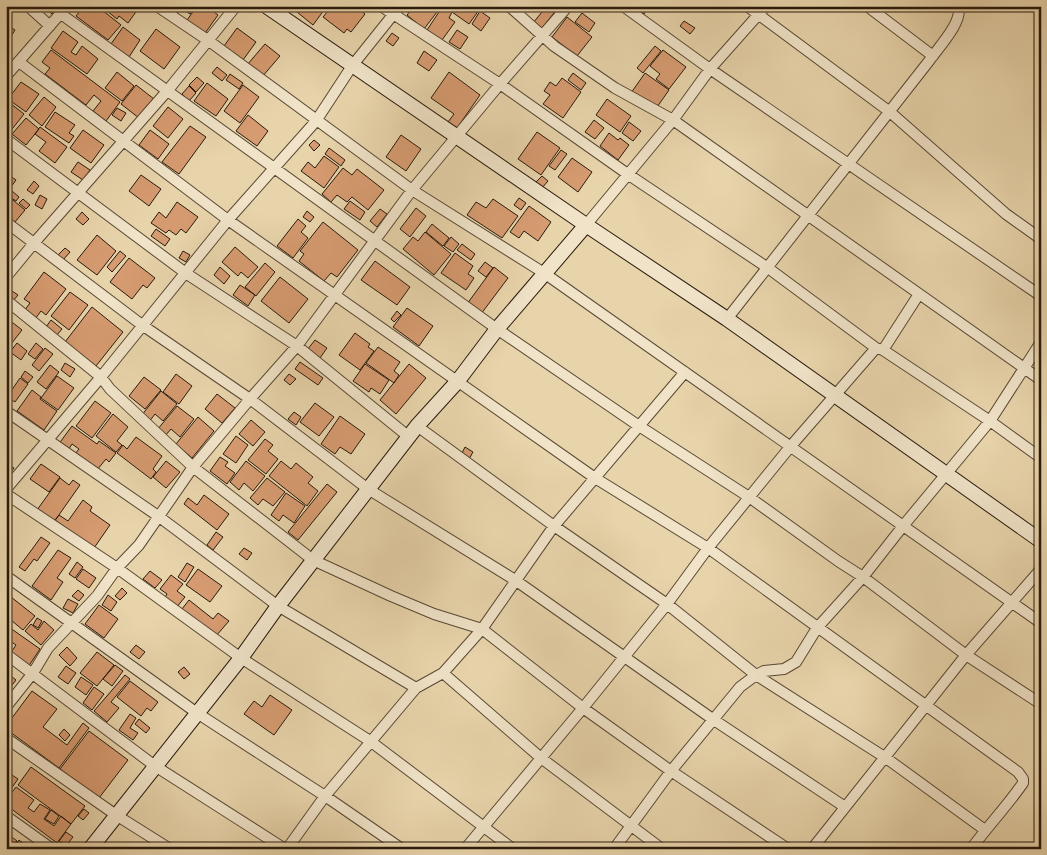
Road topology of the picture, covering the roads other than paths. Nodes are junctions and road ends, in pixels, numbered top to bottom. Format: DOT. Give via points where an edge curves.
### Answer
graph roads {
  1 [pos="28,6"];
  2 [pos="157,6"];
  3 [pos="236,6"];
  4 [pos="266,6"];
  5 [pos="381,6"];
  6 [pos="509,6"];
  7 [pos="568,6"];
  8 [pos="623,6"];
  9 [pos="746,6"];
  10 [pos="866,6"];
  11 [pos="960,7"];
  12 [pos="64,10"];
  13 [pos="396,10"];
  14 [pos="762,10"];
  15 [pos="50,26"];
  16 [pos="542,35"];
  17 [pos="209,41"];
  18 [pos="933,56"];
  19 [pos="19,62"];
  20 [pos="352,66"];
  21 [pos="710,69"];
  22 [pos="8,71"];
  23 [pos="500,84"];
  24 [pos="168,90"];
  25 [pos="890,112"];
  26 [pos="673,120"];
  27 [pos="316,121"];
  28 [pos="456,136"];
  29 [pos="6,139"];
  30 [pos="124,142"];
  31 [pos="848,164"];
  32 [pos="273,168"];
  33 [pos="629,175"];
  34 [pos="412,190"];
  35 [pos="80,193"];
  36 [pos="808,217"];
  37 [pos="228,220"];
  38 [pos="6,222"];
  39 [pos="586,225"];
  40 [pos="1041,239"];
  41 [pos="374,240"];
  42 [pos="34,243"];
  43 [pos="768,268"];
  44 [pos="544,273"];
  45 [pos="186,274"];
  46 [pos="6,277"];
  47 [pos="918,294"];
  48 [pos="335,295"];
  49 [pos="1041,296"];
  50 [pos="6,300"];
  51 [pos="727,319"];
  52 [pos="142,325"];
  53 [pos="497,329"];
  54 [pos="1041,342"];
  55 [pos="297,346"];
  56 [pos="879,349"];
  57 [pos="1023,368"];
  58 [pos="685,372"];
  59 [pos="101,377"];
  60 [pos="1041,380"];
  61 [pos="457,382"];
  62 [pos="834,395"];
  63 [pos="250,399"];
  64 [pos="6,411"];
  65 [pos="990,421"];
  66 [pos="639,426"];
  67 [pos="413,431"];
  68 [pos="48,440"];
  69 [pos="790,447"];
  70 [pos="1041,458"];
  71 [pos="193,467"];
  72 [pos="947,474"];
  73 [pos="595,478"];
  74 [pos="6,489"];
  75 [pos="368,489"];
  76 [pos="6,494"];
  77 [pos="749,498"];
  78 [pos="158,516"];
  79 [pos="554,526"];
  80 [pos="903,526"];
  81 [pos="1041,541"];
  82 [pos="708,548"];
  83 [pos="313,560"];
  84 [pos="117,568"];
  85 [pos="1041,569"];
  86 [pos="6,576"];
  87 [pos="863,577"];
  88 [pos="515,580"];
  89 [pos="667,604"];
  90 [pos="1012,604"];
  91 [pos="278,606"];
  92 [pos="72,623"];
  93 [pos="1041,623"];
  94 [pos="817,628"];
  95 [pos="482,629"];
  96 [pos="6,654"];
  97 [pos="624,656"];
  98 [pos="966,656"];
  99 [pos="241,658"];
  100 [pos="33,673"];
  101 [pos="442,673"];
  102 [pos="756,674"];
  103 [pos="416,688"];
  104 [pos="1041,704"];
  105 [pos="926,706"];
  106 [pos="6,707"];
  107 [pos="583,708"];
  108 [pos="198,713"];
  109 [pos="714,720"];
  110 [pos="6,738"];
  111 [pos="370,741"];
  112 [pos="541,758"];
  113 [pos="886,758"];
  114 [pos="156,766"];
  115 [pos="671,771"];
  116 [pos="325,796"];
  117 [pos="845,807"];
  118 [pos="116,815"];
  119 [pos="6,816"];
  120 [pos="482,826"];
  121 [pos="630,826"];
  122 [pos="985,830"];
  123 [pos="52,849"];
  124 [pos="90,849"];
  125 [pos="170,849"];
  126 [pos="286,849"];
  127 [pos="402,849"];
  128 [pos="465,849"];
  129 [pos="513,849"];
  130 [pos="614,849"];
  131 [pos="662,849"];
  132 [pos="788,849"];
  133 [pos="812,849"];
  134 [pos="971,849"];
  1 -- 15 [label="street"];
  2 -- 17 [label="street"];
  3 -- 17 [label="street"];
  4 -- 20 [label="street"];
  5 -- 13 [label="street"];
  6 -- 16 [label="street"];
  7 -- 16 [label="street"];
  8 -- 21 [label="street"];
  9 -- 14 [label="street"];
  10 -- 18 [label="street"];
  11 -- 18 [label="street" via="954,26"];
  12 -- 15 [label="street"];
  12 -- 24 [label="street"];
  13 -- 20 [label="street"];
  13 -- 23 [label="street"];
  14 -- 21 [label="street"];
  14 -- 25 [label="street"];
  15 -- 19 [label="street"];
  16 -- 23 [label="street"];
  16 -- 26 [label="street" via="615,88"];
  17 -- 24 [label="street"];
  17 -- 27 [label="street"];
  18 -- 25 [label="street"];
  19 -- 22 [label="street"];
  19 -- 30 [label="street"];
  20 -- 27 [label="street"];
  20 -- 28 [label="street"];
  21 -- 26 [label="street"];
  21 -- 31 [label="street"];
  23 -- 28 [label="street"];
  23 -- 33 [label="street"];
  24 -- 30 [label="street"];
  24 -- 32 [label="street"];
  25 -- 31 [label="street"];
  25 -- 40 [label="street" via="1006,214"];
  26 -- 33 [label="street"];
  26 -- 36 [label="street"];
  27 -- 32 [label="street"];
  27 -- 34 [label="street"];
  28 -- 34 [label="street"];
  28 -- 39 [label="street"];
  29 -- 35 [label="street"];
  30 -- 35 [label="street"];
  30 -- 37 [label="street"];
  31 -- 36 [label="street"];
  31 -- 49 [label="street"];
  32 -- 37 [label="street"];
  32 -- 41 [label="street"];
  33 -- 39 [label="street"];
  33 -- 43 [label="street"];
  34 -- 41 [label="street"];
  34 -- 44 [label="street"];
  35 -- 42 [label="street"];
  35 -- 45 [label="street"];
  36 -- 43 [label="street"];
  36 -- 47 [label="street"];
  37 -- 45 [label="street"];
  37 -- 48 [label="street"];
  38 -- 42 [label="street"];
  39 -- 44 [label="street"];
  39 -- 51 [label="street"];
  41 -- 48 [label="street"];
  41 -- 53 [label="street"];
  42 -- 46 [label="street"];
  42 -- 52 [label="street"];
  43 -- 51 [label="street"];
  43 -- 56 [label="street"];
  44 -- 53 [label="street"];
  44 -- 58 [label="street"];
  45 -- 52 [label="street"];
  45 -- 55 [label="street"];
  47 -- 56 [label="street"];
  47 -- 57 [label="street"];
  48 -- 55 [label="street"];
  48 -- 61 [label="street"];
  50 -- 59 [label="street"];
  51 -- 62 [label="street"];
  52 -- 59 [label="street"];
  52 -- 63 [label="street"];
  53 -- 61 [label="street"];
  53 -- 66 [label="street"];
  54 -- 57 [label="street"];
  55 -- 63 [label="street"];
  55 -- 67 [label="street"];
  56 -- 62 [label="street"];
  56 -- 65 [label="street"];
  57 -- 60 [label="street"];
  57 -- 65 [label="street"];
  58 -- 66 [label="street"];
  58 -- 69 [label="street"];
  59 -- 68 [label="street"];
  59 -- 71 [label="street"];
  61 -- 67 [label="street"];
  61 -- 73 [label="street"];
  62 -- 69 [label="street"];
  62 -- 72 [label="street"];
  63 -- 71 [label="street"];
  63 -- 75 [label="street"];
  64 -- 68 [label="street"];
  65 -- 70 [label="street"];
  65 -- 72 [label="street"];
  66 -- 73 [label="street"];
  66 -- 77 [label="street"];
  67 -- 75 [label="street"];
  67 -- 79 [label="street"];
  68 -- 74 [label="street"];
  68 -- 78 [label="street"];
  69 -- 77 [label="street"];
  69 -- 80 [label="street"];
  71 -- 78 [label="street"];
  71 -- 83 [label="street"];
  72 -- 80 [label="street"];
  72 -- 81 [label="street"];
  73 -- 79 [label="street"];
  73 -- 82 [label="street"];
  75 -- 83 [label="street"];
  75 -- 88 [label="street"];
  76 -- 84 [label="street"];
  77 -- 82 [label="street"];
  77 -- 87 [label="street"];
  78 -- 84 [label="street"];
  78 -- 91 [label="street"];
  79 -- 88 [label="street"];
  79 -- 89 [label="street"];
  80 -- 87 [label="street"];
  80 -- 90 [label="street"];
  82 -- 89 [label="street"];
  82 -- 94 [label="street"];
  83 -- 91 [label="street"];
  83 -- 95 [label="street" via="434,614"];
  84 -- 92 [label="street"];
  84 -- 99 [label="street"];
  85 -- 90 [label="street"];
  86 -- 92 [label="street"];
  87 -- 94 [label="street"];
  87 -- 98 [label="street"];
  88 -- 95 [label="street"];
  88 -- 97 [label="street"];
  89 -- 97 [label="street"];
  89 -- 102 [label="street"];
  90 -- 93 [label="street"];
  90 -- 98 [label="street"];
  91 -- 99 [label="street"];
  91 -- 103 [label="street"];
  92 -- 100 [label="street" via="48,648"];
  92 -- 108 [label="street"];
  94 -- 102 [label="street" via="796,662 784,669"];
  94 -- 105 [label="street"];
  95 -- 101 [label="street"];
  95 -- 107 [label="street"];
  96 -- 100 [label="street"];
  97 -- 107 [label="street"];
  97 -- 109 [label="street"];
  98 -- 104 [label="street"];
  98 -- 105 [label="street"];
  99 -- 108 [label="street"];
  99 -- 111 [label="street"];
  100 -- 106 [label="street"];
  100 -- 114 [label="street"];
  101 -- 103 [label="street"];
  101 -- 112 [label="street"];
  102 -- 109 [label="street" via="740,687"];
  102 -- 113 [label="street"];
  103 -- 111 [label="street"];
  105 -- 113 [label="street"];
  105 -- 122 [label="street" via="1018,772 1023,779 1006,807"];
  107 -- 112 [label="street"];
  107 -- 115 [label="street"];
  108 -- 114 [label="street"];
  108 -- 116 [label="street"];
  109 -- 115 [label="street"];
  109 -- 117 [label="street"];
  110 -- 118 [label="street"];
  111 -- 116 [label="street"];
  111 -- 120 [label="street"];
  112 -- 120 [label="street"];
  112 -- 121 [label="street"];
  113 -- 117 [label="street"];
  113 -- 122 [label="street"];
  114 -- 118 [label="street"];
  114 -- 126 [label="street"];
  115 -- 121 [label="street"];
  115 -- 132 [label="street"];
  116 -- 126 [label="street"];
  116 -- 127 [label="street"];
  117 -- 133 [label="street"];
  118 -- 124 [label="street"];
  118 -- 125 [label="street"];
  119 -- 123 [label="street"];
  120 -- 128 [label="street"];
  120 -- 129 [label="street"];
  121 -- 130 [label="street"];
  121 -- 131 [label="street"];
  122 -- 134 [label="street"];
}
